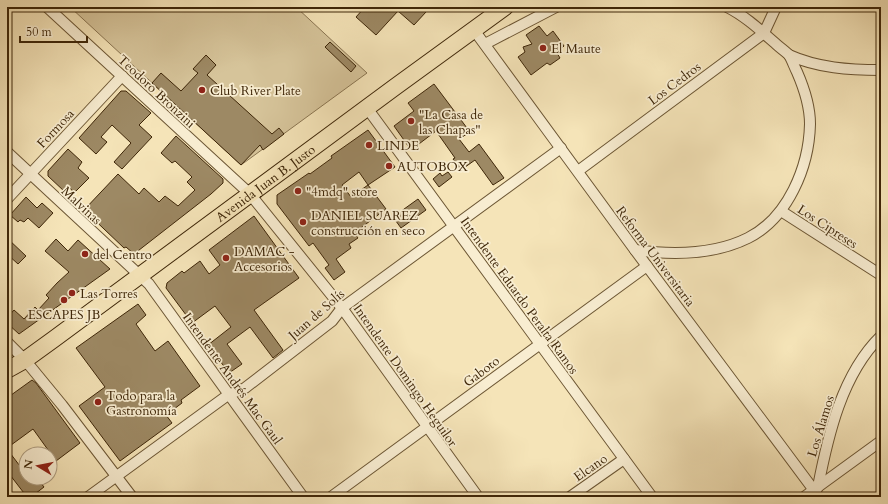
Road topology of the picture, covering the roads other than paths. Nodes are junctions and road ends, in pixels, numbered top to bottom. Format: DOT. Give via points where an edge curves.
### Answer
graph roads {
  1 [pos="47,7"];
  2 [pos="505,7"];
  3 [pos="556,7"];
  4 [pos="727,7"];
  5 [pos="776,7"];
  6 [pos="474,30"];
  7 [pos="764,33"];
  8 [pos="485,44"];
  9 [pos="789,55"];
  10 [pos="881,70"];
  11 [pos="122,76"];
  12 [pos="367,108"];
  13 [pos="561,148"];
  14 [pos="7,152"];
  15 [pos="578,171"];
  16 [pos="30,174"];
  17 [pos="250,194"];
  18 [pos="7,199"];
  19 [pos="781,211"];
  20 [pos="454,227"];
  21 [pos="635,250"];
  22 [pos="647,266"];
  23 [pos="881,275"];
  24 [pos="140,276"];
  25 [pos="342,308"];
  26 [pos="881,336"];
  27 [pos="7,342"];
  28 [pos="540,344"];
  29 [pos="25,360"];
  30 [pos="7,370"];
  31 [pos="7,379"];
  32 [pos="228,394"];
  33 [pos="427,428"];
  34 [pos="881,441"];
  35 [pos="624,459"];
  36 [pos="117,476"];
  37 [pos="817,491"];
  38 [pos="88,497"];
  39 [pos="132,497"];
  40 [pos="303,497"];
  41 [pos="331,497"];
  42 [pos="478,497"];
  43 [pos="570,497"];
  44 [pos="652,497"];
  45 [pos="804,497"];
  1 -- 11 [label="street, Teodoro Bronzini"];
  2 -- 6 [label="main road, Avenida Juan B. Justo"];
  3 -- 8 [label="street"];
  4 -- 7 [label="street" via="738,12"];
  5 -- 7 [label="street, Los Cedros"];
  6 -- 8 [label="street, Reforma Universitaria"];
  6 -- 12 [label="main road, Avenida Juan B. Justo"];
  7 -- 9 [label="street"];
  7 -- 15 [label="street, Los Cedros"];
  8 -- 13 [label="street, Reforma Universitaria"];
  9 -- 10 [label="street" via="817,65"];
  9 -- 19 [label="street" via="802,82 808,102 810,124 808,150 800,176"];
  11 -- 16 [label="street, Formosa"];
  11 -- 17 [label="street, Teodoro Bronzini"];
  12 -- 17 [label="main road, Avenida Juan B. Justo"];
  12 -- 20 [label="street, Intendente Eduardo Peralta Ramos"];
  13 -- 15 [label="street, Reforma Universitaria"];
  13 -- 20 [label="street, Juan de Solís"];
  14 -- 16 [label="street, Malvinas"];
  15 -- 21 [label="street, Reforma Universitaria"];
  16 -- 18 [label="street, Formosa"];
  16 -- 24 [label="street, Malvinas"];
  17 -- 24 [label="main road, Avenida Juan B. Justo"];
  17 -- 25 [label="street, Intendente Domingo Heguilor"];
  19 -- 21 [label="street" via="767,226 749,238 727,247 682,253"];
  19 -- 23 [label="street, Los Cipreses"];
  20 -- 25 [label="street, Juan de Solís"];
  20 -- 28 [label="street, Intendente Eduardo Peralta Ramos"];
  21 -- 22 [label="street, Reforma Universitaria"];
  22 -- 28 [label="street, Gaboto"];
  22 -- 37 [label="street, Reforma Universitaria"];
  24 -- 29 [label="main road, Avenida Juan B. Justo"];
  24 -- 32 [label="street, Intendente Andrés Mac Gaul" via="149,284"];
  25 -- 32 [label="street, Juan de Solís" via="332,321 245,388"];
  25 -- 33 [label="street, Intendente Domingo Heguilor"];
  26 -- 37 [label="street, Los Álamos" via="856,370 836,411"];
  27 -- 29 [label="street"];
  28 -- 33 [label="street, Gaboto"];
  28 -- 35 [label="street, Intendente Eduardo Peralta Ramos"];
  29 -- 30 [label="main road, Avenida Juan B. Justo"];
  29 -- 31 [label="main road, Avenida Juan B. Justo"];
  29 -- 36 [label="street"];
  32 -- 36 [label="street, Juan de Solís"];
  32 -- 40 [label="street, Intendente Andrés Mac Gaul"];
  33 -- 41 [label="street, Gaboto"];
  33 -- 42 [label="street, Intendente Domingo Heguilor"];
  34 -- 37 [label="street"];
  35 -- 43 [label="street, Elcano"];
  35 -- 44 [label="street, Intendente Eduardo Peralta Ramos"];
  36 -- 38 [label="street, Juan de Solís"];
  36 -- 39 [label="street"];
  37 -- 45 [label="street"];
}
